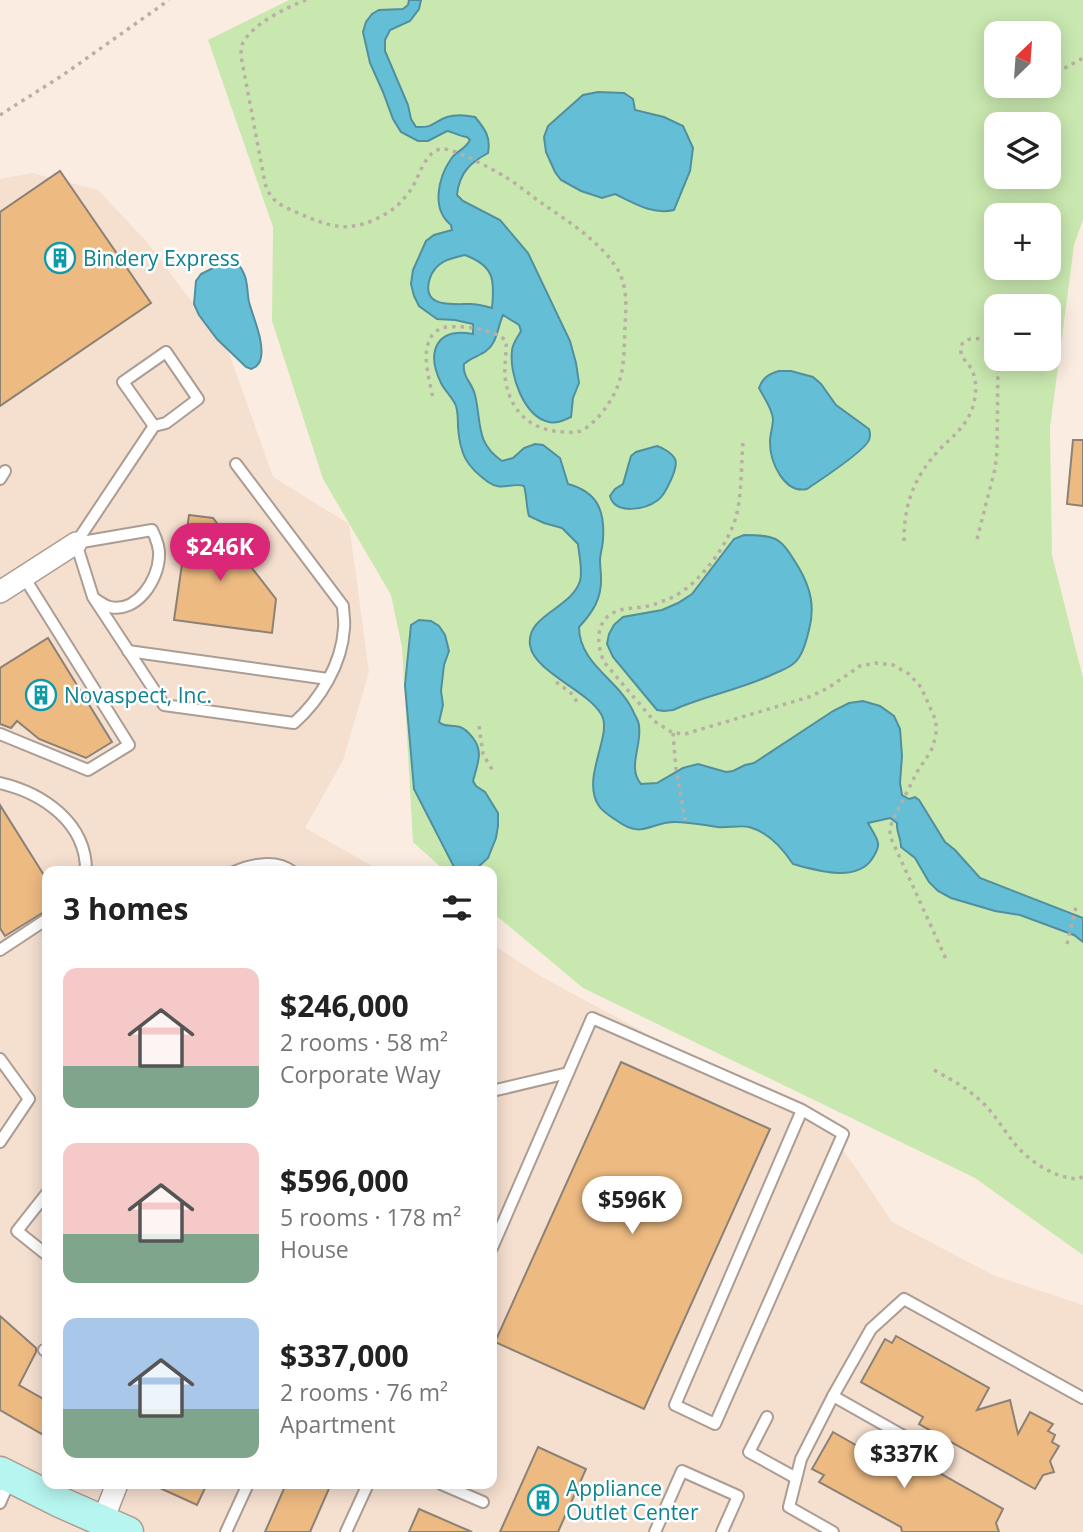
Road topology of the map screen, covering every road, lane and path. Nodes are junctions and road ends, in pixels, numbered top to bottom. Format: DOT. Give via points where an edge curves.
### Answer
graph roads {
  1 [pos="169,0"];
  2 [pos="306,0"];
  3 [pos="1083,58"];
  4 [pos="1061,70"];
  5 [pos="0,115"];
  6 [pos="984,340"];
  7 [pos="998,371"];
  8 [pos="433,399"];
  9 [pos="154,426"];
  10 [pos="743,443"];
  11 [pos="236,464"];
  12 [pos="977,539"];
  13 [pos="904,541"];
  14 [pos="76,543"];
  15 [pos="24,577"];
  16 [pos="0,592"];
  17 [pos="93,597"];
  18 [pos="128,651"];
  19 [pos="328,679"];
  20 [pos="556,682"];
  21 [pos="578,703"];
  22 [pos="479,726"];
  23 [pos="673,733"];
  24 [pos="0,734"];
  25 [pos="493,771"];
  26 [pos="0,783"];
  27 [pos="687,825"];
  28 [pos="86,866"];
  29 [pos="249,866"];
  30 [pos="281,866"];
  31 [pos="1077,902"];
  32 [pos="42,922"];
  33 [pos="1067,944"];
  34 [pos="0,950"];
  35 [pos="946,959"];
  36 [pos="0,1059"];
  37 [pos="934,1070"];
  38 [pos="568,1073"];
  39 [pos="497,1090"];
  40 [pos="802,1110"];
  41 [pos="0,1142"];
  42 [pos="1083,1176"];
  43 [pos="42,1199"];
  44 [pos="497,1236"];
  45 [pos="42,1251"];
  46 [pos="833,1396"];
  47 [pos="1083,1398"];
  48 [pos="767,1417"];
  49 [pos="909,1439"];
  50 [pos="796,1478"];
  51 [pos="4,1484"];
  52 [pos="117,1489"];
  53 [pos="245,1489"];
  54 [pos="366,1489"];
  55 [pos="453,1489"];
  56 [pos="483,1502"];
  57 [pos="115,1526"];
  58 [pos="226,1532"];
  59 [pos="346,1532"];
  60 [pos="655,1532"];
  61 [pos="722,1532"];
  62 [pos="833,1532"];
  1 -- 5 [label="path"];
  2 -- 8 [label="path" via="269,18 242,44 265,183 274,201 325,225 365,224 394,209 431,154 444,148 504,176 576,227 619,273 626,302 621,376 616,391 591,425 577,432 537,426 519,411 506,384 506,341 498,334 471,328 439,329 431,336 426,356"];
  3 -- 4 [label="path"];
  6 -- 13 [label="path" via="974,338 961,345 975,382 975,397 962,428 938,452 911,492"];
  7 -- 12 [label="path" via="995,469"];
  9 -- 9 [label="lane" via="166,423 198,399 166,352 123,382"];
  9 -- 14 [label="lane"];
  10 -- 23 [label="path" via="734,523 703,573 670,599 622,609 608,615 601,625 598,639 604,662 654,721"];
  11 -- 19 [label="lane" via="343,606 344,628"];
  14 -- 15 [label="street"];
  14 -- 17 [label="lane"];
  14 -- 17 [label="lane" via="152,530 157,542 157,568 145,592 121,607 108,607"];
  15 -- 16 [label="street"];
  15 -- 24 [label="lane" via="129,745 89,770"];
  17 -- 18 [label="lane"];
  18 -- 19 [label="lane"];
  18 -- 19 [label="lane" via="164,705 203,711 294,723 307,712"];
  20 -- 21 [label="path"];
  22 -- 25 [label="path" via="484,754"];
  23 -- 27 [label="path"];
  23 -- 35 [label="path" via="700,731 809,697 860,666 876,663 909,674 921,687 936,721 936,736 892,822 890,836"];
  26 -- 28 [label="lane" via="42,799 60,812 82,843"];
  29 -- 30 [label="lane"];
  31 -- 33 [label="path"];
  32 -- 34 [label="lane"];
  36 -- 41 [label="lane" via="29,1099"];
  37 -- 42 [label="path" via="985,1105 1030,1158 1066,1179"];
  38 -- 39 [label="lane"];
  38 -- 40 [label="lane" via="592,1018"];
  38 -- 44 [label="lane"];
  40 -- 40 [label="lane" via="843,1134 715,1424 675,1405"];
  43 -- 45 [label="lane" via="17,1231"];
  46 -- 47 [label="lane" via="871,1329 904,1299"];
  46 -- 49 [label="lane"];
  46 -- 50 [label="lane" via="800,1460"];
  48 -- 50 [label="lane" via="749,1452"];
  50 -- 62 [label="lane" via="789,1507"];
  51 -- 57 [label="street"];
  52 -- 57 [label="street"];
  53 -- 58 [label="lane"];
  54 -- 59 [label="lane"];
  55 -- 56 [label="lane"];
  60 -- 61 [label="lane" via="682,1471 738,1496"];
}
